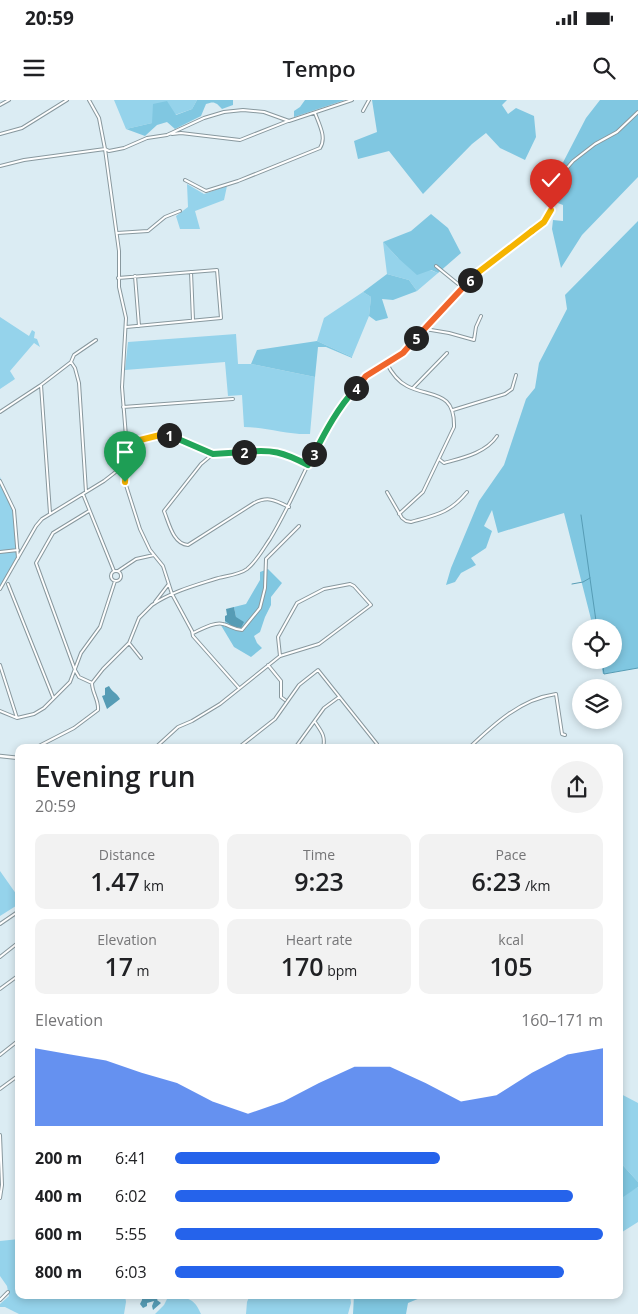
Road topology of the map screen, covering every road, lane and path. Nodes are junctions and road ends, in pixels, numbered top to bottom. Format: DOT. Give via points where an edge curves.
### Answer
graph roads {
  1 [pos="9,100"];
  2 [pos="67,100"];
  3 [pos="89,100"];
  4 [pos="352,100"];
  5 [pos="369,100"];
  6 [pos="0,104"];
  7 [pos="364,112"];
  8 [pos="638,112"];
  9 [pos="315,113"];
  10 [pos="289,121"];
  11 [pos="0,134"];
  12 [pos="167,135"];
  13 [pos="105,149"];
  14 [pos="0,166"];
  15 [pos="185,180"];
  16 [pos="180,211"];
  17 [pos="116,233"];
  18 [pos="436,266"];
  19 [pos="191,272"];
  20 [pos="135,276"];
  21 [pos="118,278"];
  22 [pos="463,288"];
  23 [pos="481,316"];
  24 [pos="193,320"];
  25 [pos="139,326"];
  26 [pos="126,327"];
  27 [pos="425,329"];
  28 [pos="96,340"];
  29 [pos="447,352"];
  30 [pos="71,362"];
  31 [pos="386,362"];
  32 [pos="516,375"];
  33 [pos="41,385"];
  34 [pos="413,388"];
  35 [pos="233,399"];
  36 [pos="123,407"];
  37 [pos="452,410"];
  38 [pos="0,412"];
  39 [pos="497,436"];
  40 [pos="127,449"];
  41 [pos="213,454"];
  42 [pos="439,459"];
  43 [pos="308,465"];
  44 [pos="0,481"];
  45 [pos="86,492"];
  46 [pos="387,492"];
  47 [pos="467,492"];
  48 [pos="83,494"];
  49 [pos="289,507"];
  50 [pos="89,511"];
  51 [pos="50,514"];
  52 [pos="399,514"];
  53 [pos="299,526"];
  54 [pos="18,550"];
  55 [pos="0,552"];
  56 [pos="154,555"];
  57 [pos="18,558"];
  58 [pos="114,571"];
  59 [pos="118,571"];
  60 [pos="115,581"];
  61 [pos="8,584"];
  62 [pos="168,585"];
  63 [pos="0,589"];
  64 [pos="172,594"];
  65 [pos="152,605"];
  66 [pos="192,633"];
  67 [pos="130,643"];
  68 [pos="280,656"];
  69 [pos="141,658"];
  70 [pos="0,665"];
  71 [pos="268,665"];
  72 [pos="75,670"];
  73 [pos="92,683"];
  74 [pos="239,688"];
  75 [pos="53,697"];
  76 [pos="340,697"];
  77 [pos="285,700"];
  78 [pos="0,711"];
  79 [pos="17,718"];
  80 [pos="315,722"];
  81 [pos="565,735"];
  82 [pos="43,744"];
  83 [pos="159,744"];
  84 [pos="243,744"];
  85 [pos="298,744"];
  86 [pos="324,744"];
  87 [pos="377,744"];
  88 [pos="473,744"];
  89 [pos="0,756"];
  90 [pos="15,758"];
  91 [pos="15,914"];
  92 [pos="0,924"];
  93 [pos="15,945"];
  94 [pos="0,957"];
  95 [pos="15,978"];
  96 [pos="0,988"];
  97 [pos="15,1043"];
  98 [pos="0,1055"];
  99 [pos="15,1077"];
  100 [pos="0,1089"];
  101 [pos="0,1135"];
  102 [pos="0,1198"];
  103 [pos="8,1292"];
  104 [pos="0,1300"];
  1 -- 6 [label="street"];
  2 -- 11 [label="street" via="22,128"];
  3 -- 13 [label="street" via="99,118"];
  4 -- 9 [label="street"];
  5 -- 7 [label="street"];
  8 -- 22 [label="street" via="617,132 572,162 555,186 551,210 544,222 476,274"];
  9 -- 10 [label="street"];
  9 -- 15 [label="street" via="323,139 320,148 206,191"];
  10 -- 12 [label="street" via="240,140 180,133"];
  10 -- 12 [label="street" via="266,112 234,110 204,118"];
  12 -- 13 [label="street" via="147,138 124,148"];
  13 -- 14 [label="street"];
  13 -- 17 [label="street"];
  16 -- 17 [label="street" via="165,217 148,231"];
  17 -- 21 [label="street"];
  18 -- 22 [label="street"];
  19 -- 20 [label="street"];
  19 -- 24 [label="street"];
  19 -- 24 [label="street" via="217,270 221,318"];
  20 -- 21 [label="street"];
  20 -- 25 [label="street"];
  21 -- 26 [label="street"];
  22 -- 27 [label="street"];
  23 -- 27 [label="street" via="474,340"];
  24 -- 25 [label="street"];
  25 -- 26 [label="street"];
  26 -- 36 [label="street"];
  27 -- 31 [label="street" via="403,353"];
  28 -- 30 [label="street" via="74,355"];
  29 -- 34 [label="street"];
  30 -- 33 [label="street"];
  30 -- 45 [label="street" via="79,383"];
  31 -- 34 [label="street" via="396,378"];
  31 -- 43 [label="street" via="366,376 344,401"];
  32 -- 37 [label="street" via="512,389 506,394"];
  33 -- 38 [label="street"];
  33 -- 51 [label="street"];
  34 -- 37 [label="street" via="442,397"];
  35 -- 36 [label="street"];
  36 -- 40 [label="street"];
  37 -- 42 [label="street" via="454,427"];
  39 -- 42 [label="street" via="485,448 459,459 444,463"];
  40 -- 41 [label="street" via="136,441 167,434"];
  40 -- 45 [label="street" via="122,451 122,467"];
  40 -- 56 [label="street" via="125,482 140,529"];
  41 -- 43 [label="street" via="266,450 282,453"];
  41 -- 49 [label="street" via="201,464 164,511 180,542 188,544 259,500 273,499"];
  42 -- 52 [label="street" via="423,492"];
  43 -- 49 [label="street"];
  44 -- 54 [label="street" via="14,510"];
  45 -- 48 [label="street"];
  46 -- 52 [label="street"];
  47 -- 52 [label="street" via="444,513 411,522"];
  48 -- 50 [label="street"];
  48 -- 51 [label="street"];
  49 -- 64 [label="street" via="261,553 246,569"];
  50 -- 58 [label="street"];
  50 -- 72 [label="street" via="53,533 36,563"];
  51 -- 57 [label="street" via="36,526"];
  53 -- 66 [label="street" via="269,556 265,564 265,588 260,608 242,630 218,623"];
  54 -- 55 [label="street"];
  54 -- 57 [label="street"];
  56 -- 59 [label="street" via="136,559"];
  56 -- 62 [label="street" via="163,566"];
  57 -- 63 [label="street"];
  58 -- 59 [label="street"];
  58 -- 60 [label="street" via="111,576"];
  59 -- 60 [label="street" via="121,576"];
  60 -- 72 [label="street" via="100,627 81,653"];
  61 -- 75 [label="street"];
  62 -- 64 [label="street"];
  62 -- 65 [label="street"];
  64 -- 65 [label="street"];
  64 -- 66 [label="street"];
  65 -- 67 [label="street" via="139,618"];
  66 -- 74 [label="street"];
  67 -- 69 [label="street"];
  67 -- 73 [label="street"];
  68 -- 68 [label="street" via="278,637 297,603 324,589 350,584 371,605 319,644"];
  68 -- 71 [label="street"];
  70 -- 79 [label="street"];
  71 -- 74 [label="street"];
  71 -- 77 [label="street" via="281,681 281,697"];
  72 -- 73 [label="street" via="79,677"];
  72 -- 75 [label="street" via="70,682"];
  73 -- 82 [label="street" via="98,710 74,728"];
  74 -- 83 [label="street" via="215,708 178,727"];
  75 -- 79 [label="street" via="34,714"];
  76 -- 80 [label="street" via="324,708"];
  76 -- 84 [label="street" via="318,670 299,685 275,719"];
  76 -- 87 [label="street"];
  78 -- 79 [label="street"];
  80 -- 85 [label="street"];
  80 -- 86 [label="street" via="323,733"];
  81 -- 88 [label="street" via="562,734 556,694 523,705"];
  89 -- 90 [label="street"];
  91 -- 92 [label="street"];
  93 -- 94 [label="street"];
  95 -- 96 [label="street"];
  97 -- 98 [label="street"];
  99 -- 100 [label="street"];
  101 -- 102 [label="street"];
  103 -- 104 [label="street"];
}
